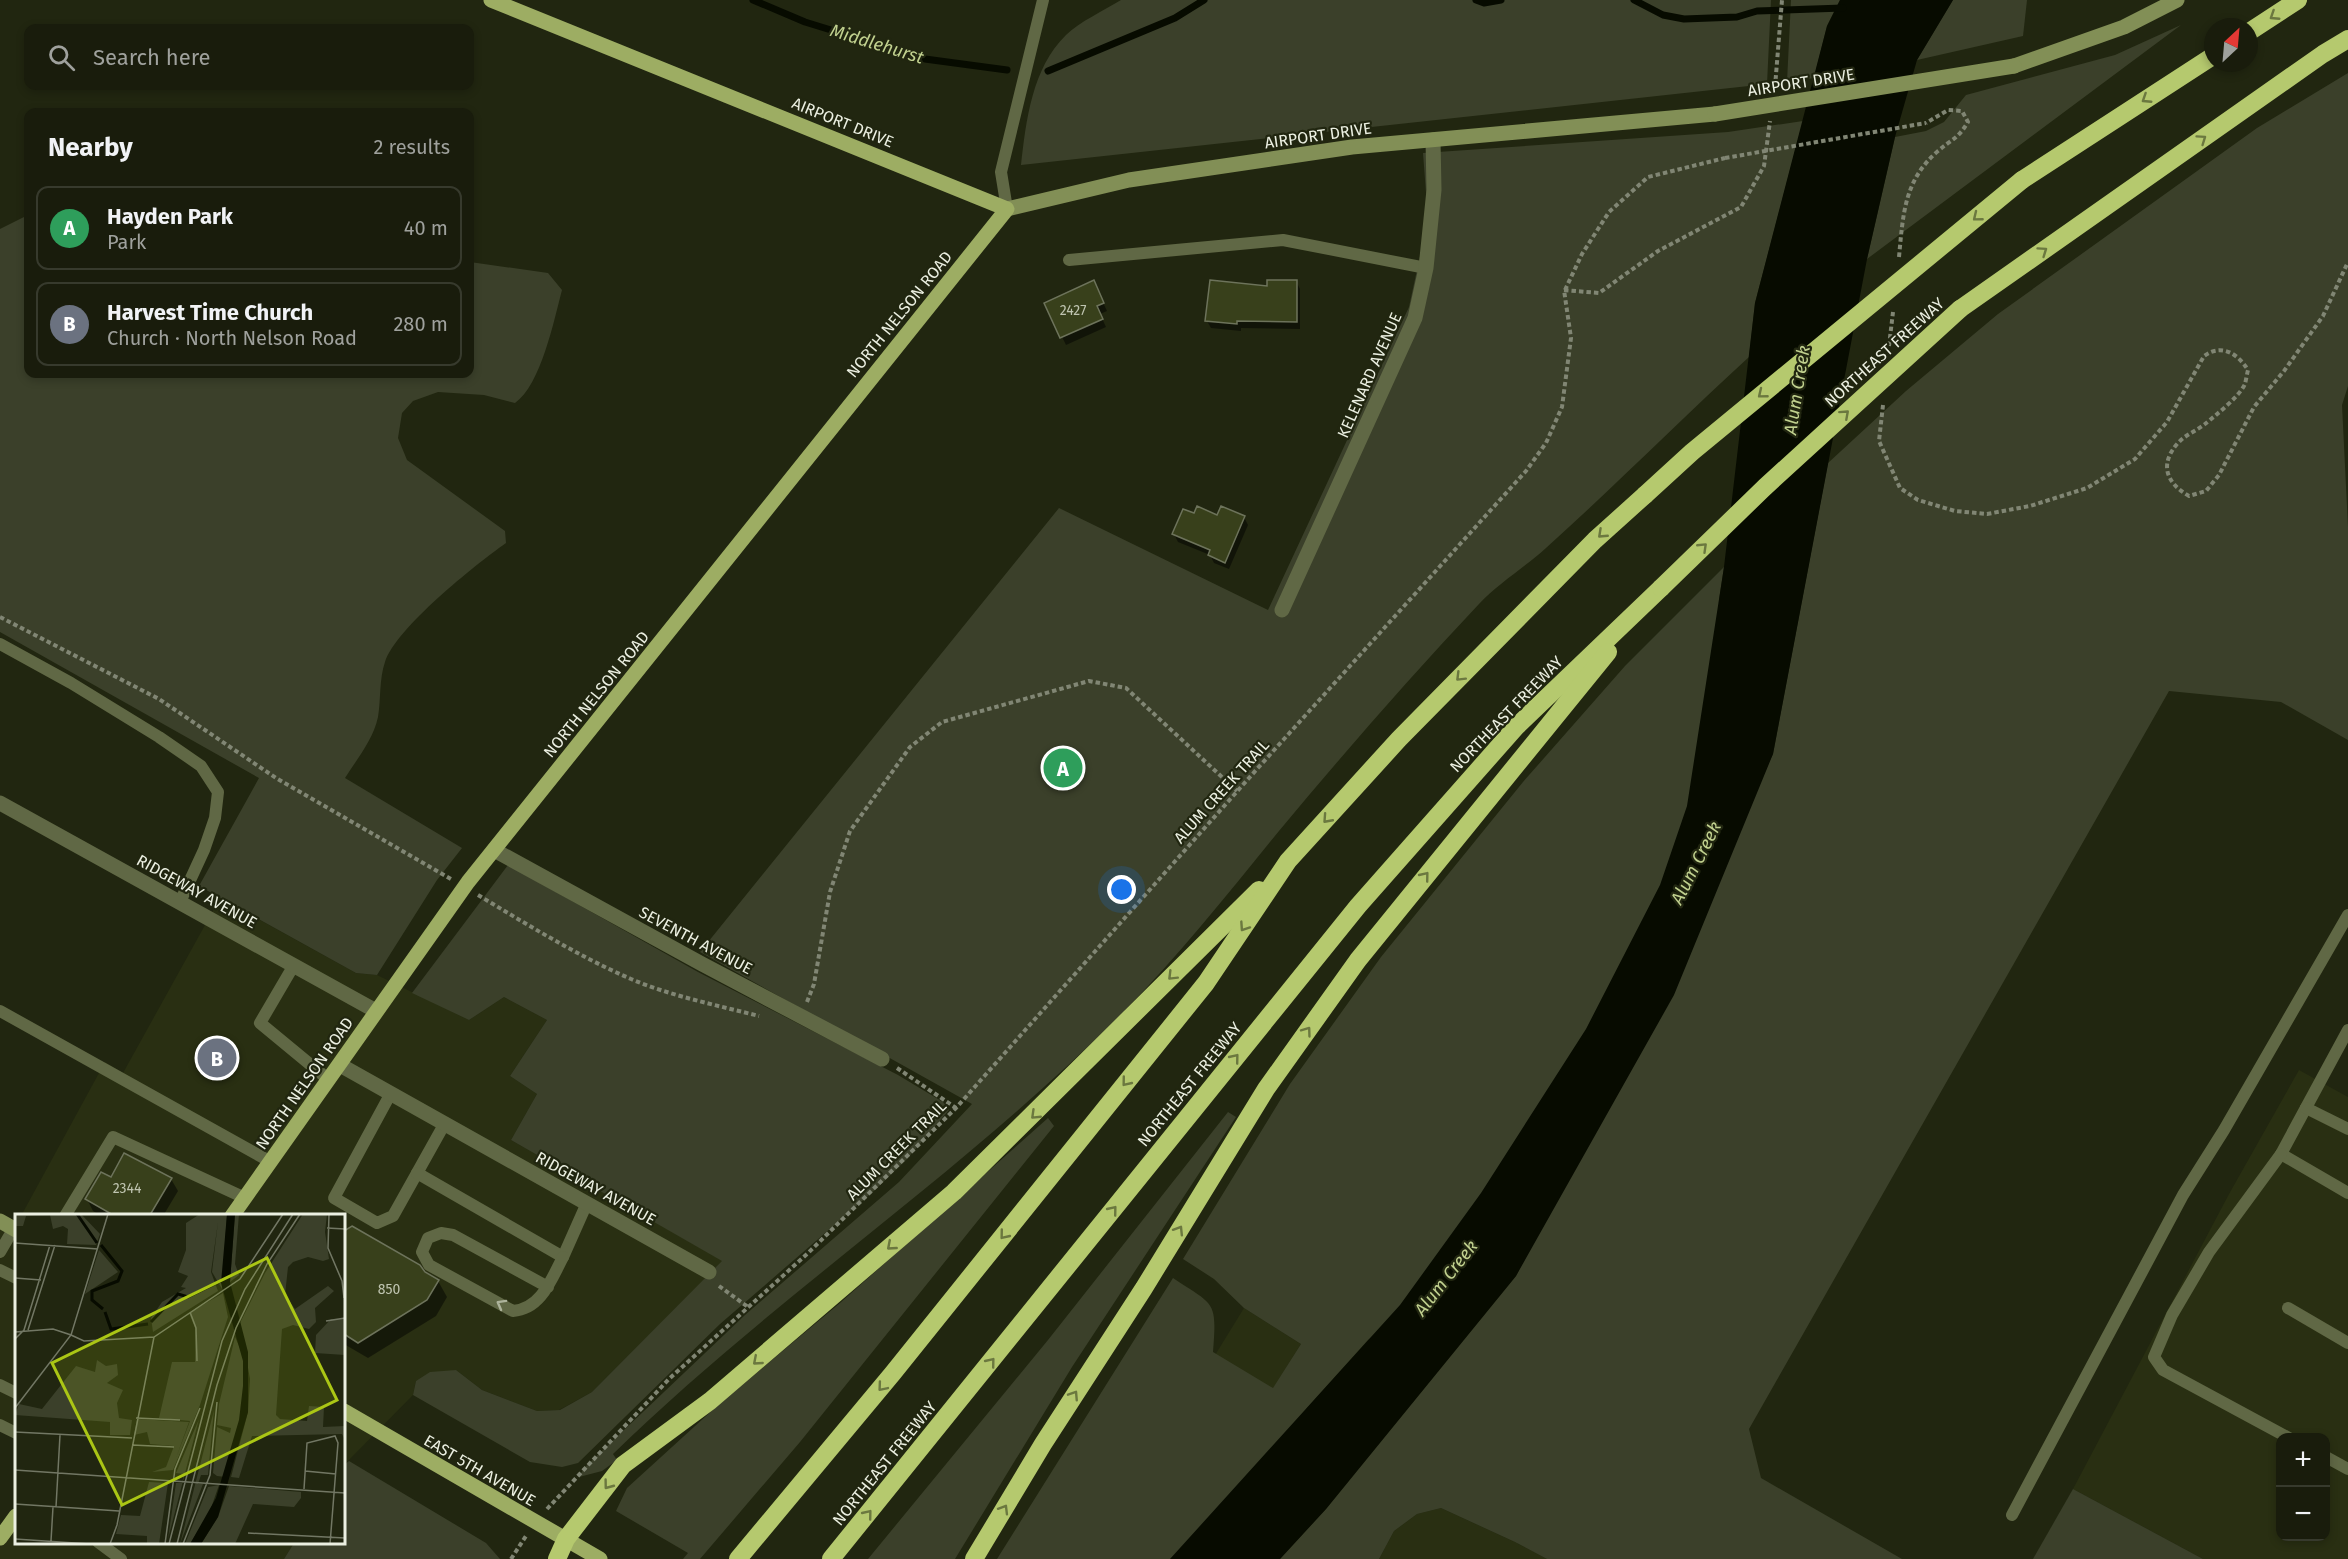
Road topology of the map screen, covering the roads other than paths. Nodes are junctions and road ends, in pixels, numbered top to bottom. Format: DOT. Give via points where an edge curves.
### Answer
graph roads {
  1 [pos="491,0"];
  2 [pos="1043,0"];
  3 [pos="2177,0"];
  4 [pos="2298,0"];
  5 [pos="2258,26"];
  6 [pos="2348,39"];
  7 [pos="2204,62"];
  8 [pos="1433,140"];
  9 [pos="1007,209"];
  10 [pos="1069,260"];
  11 [pos="1425,268"];
  12 [pos="1661,588"];
  13 [pos="1282,610"];
  14 [pos="0,644"];
  15 [pos="0,803"];
  16 [pos="494,850"];
  17 [pos="1288,861"];
  18 [pos="180,902"];
  19 [pos="2348,915"];
  20 [pos="294,965"];
  21 [pos="0,1011"];
  22 [pos="376,1011"];
  23 [pos="2348,1030"];
  24 [pos="882,1059"];
  25 [pos="340,1065"];
  26 [pos="329,1080"];
  27 [pos="391,1093"];
  28 [pos="2306,1108"];
  29 [pos="445,1124"];
  30 [pos="2348,1128"];
  31 [pos="2281,1154"];
  32 [pos="271,1162"];
  33 [pos="417,1173"];
  34 [pos="2348,1193"];
  35 [pos="245,1198"];
  36 [pos="587,1203"];
  37 [pos="66,1214"];
  38 [pos="233,1214"];
  39 [pos="10,1226"];
  40 [pos="0,1252"];
  41 [pos="563,1257"];
  42 [pos="0,1270"];
  43 [pos="709,1272"];
  44 [pos="15,1278"];
  45 [pos="548,1287"];
  46 [pos="2288,1308"];
  47 [pos="2348,1343"];
  48 [pos="0,1385"];
  49 [pos="15,1392"];
  50 [pos="345,1412"];
  51 [pos="0,1425"];
  52 [pos="15,1432"];
  53 [pos="2281,1433"];
  54 [pos="2330,1460"];
  55 [pos="2348,1469"];
  56 [pos="2012,1515"];
  57 [pos="15,1517"];
  58 [pos="0,1538"];
  59 [pos="566,1539"];
  60 [pos="101,1544"];
  61 [pos="121,1559"];
  62 [pos="557,1559"];
  63 [pos="600,1559"];
  64 [pos="738,1559"];
  65 [pos="831,1559"];
  66 [pos="974,1559"];
  1 -- 9 [label="main road, AIRPORT DRIVE"];
  2 -- 9 [label="lane" via="1001,172"];
  3 -- 8 [label="main road, AIRPORT DRIVE, bridge" via="2124,27 2014,66 1715,114"];
  4 -- 5 [label="highway, one-way"];
  12 -- 6 [label="highway, NORTHEAST FREEWAY, one-way, bridge" via="1960,309"];
  7 -- 17 [label="highway, one-way, bridge" via="2022,180 1692,452 1595,540 1399,740"];
  8 -- 9 [label="main road, AIRPORT DRIVE" via="1352,147 1129,180"];
  8 -- 11 [label="street, KELENARD AVENUE" via="1434,190"];
  9 -- 16 [label="main road, NORTH NELSON ROAD"];
  10 -- 11 [label="lane" via="1283,240"];
  11 -- 13 [label="street, KELENARD AVENUE" via="1415,318"];
  65 -- 12 [label="highway, NORTHEAST FREEWAY, one-way" via="1358,906 1516,727"];
  66 -- 12 [label="highway, one-way" via="1266,1089 1358,960"];
  14 -- 18 [label="lane" via="71,683 201,766 218,792 215,818"];
  15 -- 18 [label="street, RIDGEWAY AVENUE"];
  16 -- 22 [label="main road, NORTH NELSON ROAD"];
  16 -- 24 [label="street, SEVENTH AVENUE"];
  17 -- 59 [label="highway, one-way" via="954,1192 710,1401 623,1465"];
  17 -- 64 [label="highway, one-way" via="1206,983 893,1373"];
  18 -- 20 [label="street, RIDGEWAY AVENUE"];
  19 -- 56 [label="lane" via="2183,1195"];
  20 -- 22 [label="street, RIDGEWAY AVENUE"];
  20 -- 26 [label="lane" via="260,1023"];
  21 -- 32 [label="lane"];
  22 -- 25 [label="main road, NORTH NELSON ROAD"];
  23 -- 28 [label="lane"];
  25 -- 26 [label="main road, NORTH NELSON ROAD"];
  25 -- 27 [label="street, RIDGEWAY AVENUE"];
  26 -- 32 [label="main road, NORTH NELSON ROAD"];
  27 -- 29 [label="street, RIDGEWAY AVENUE"];
  27 -- 33 [label="lane" via="334,1198 377,1223 393,1216"];
  28 -- 30 [label="lane"];
  28 -- 31 [label="lane"];
  29 -- 33 [label="lane"];
  29 -- 36 [label="street, RIDGEWAY AVENUE"];
  31 -- 34 [label="lane"];
  31 -- 53 [label="lane" via="2209,1252 2172,1315 2154,1357 2163,1370"];
  32 -- 35 [label="main road, NORTH NELSON ROAD"];
  33 -- 41 [label="lane"];
  35 -- 37 [label="lane" via="113,1137"];
  35 -- 38 [label="main road, NORTH NELSON ROAD"];
  36 -- 41 [label="lane"];
  36 -- 43 [label="street, RIDGEWAY AVENUE"];
  39 -- 40 [label="lane"];
  41 -- 45 [label="lane"];
  42 -- 44 [label="lane"];
  45 -- 45 [label="lane, one-way" via="534,1305 513,1311 429,1265 422,1252 428,1238 453,1234"];
  46 -- 47 [label="lane"];
  48 -- 49 [label="lane"];
  50 -- 59 [label="main road, EAST 5TH AVENUE"];
  51 -- 52 [label="lane"];
  54 -- 55 [label="lane"];
  57 -- 58 [label="main road"];
  59 -- 62 [label="highway"];
  59 -- 63 [label="main road, EAST 5TH AVENUE"];
  60 -- 61 [label="lane"];
}
